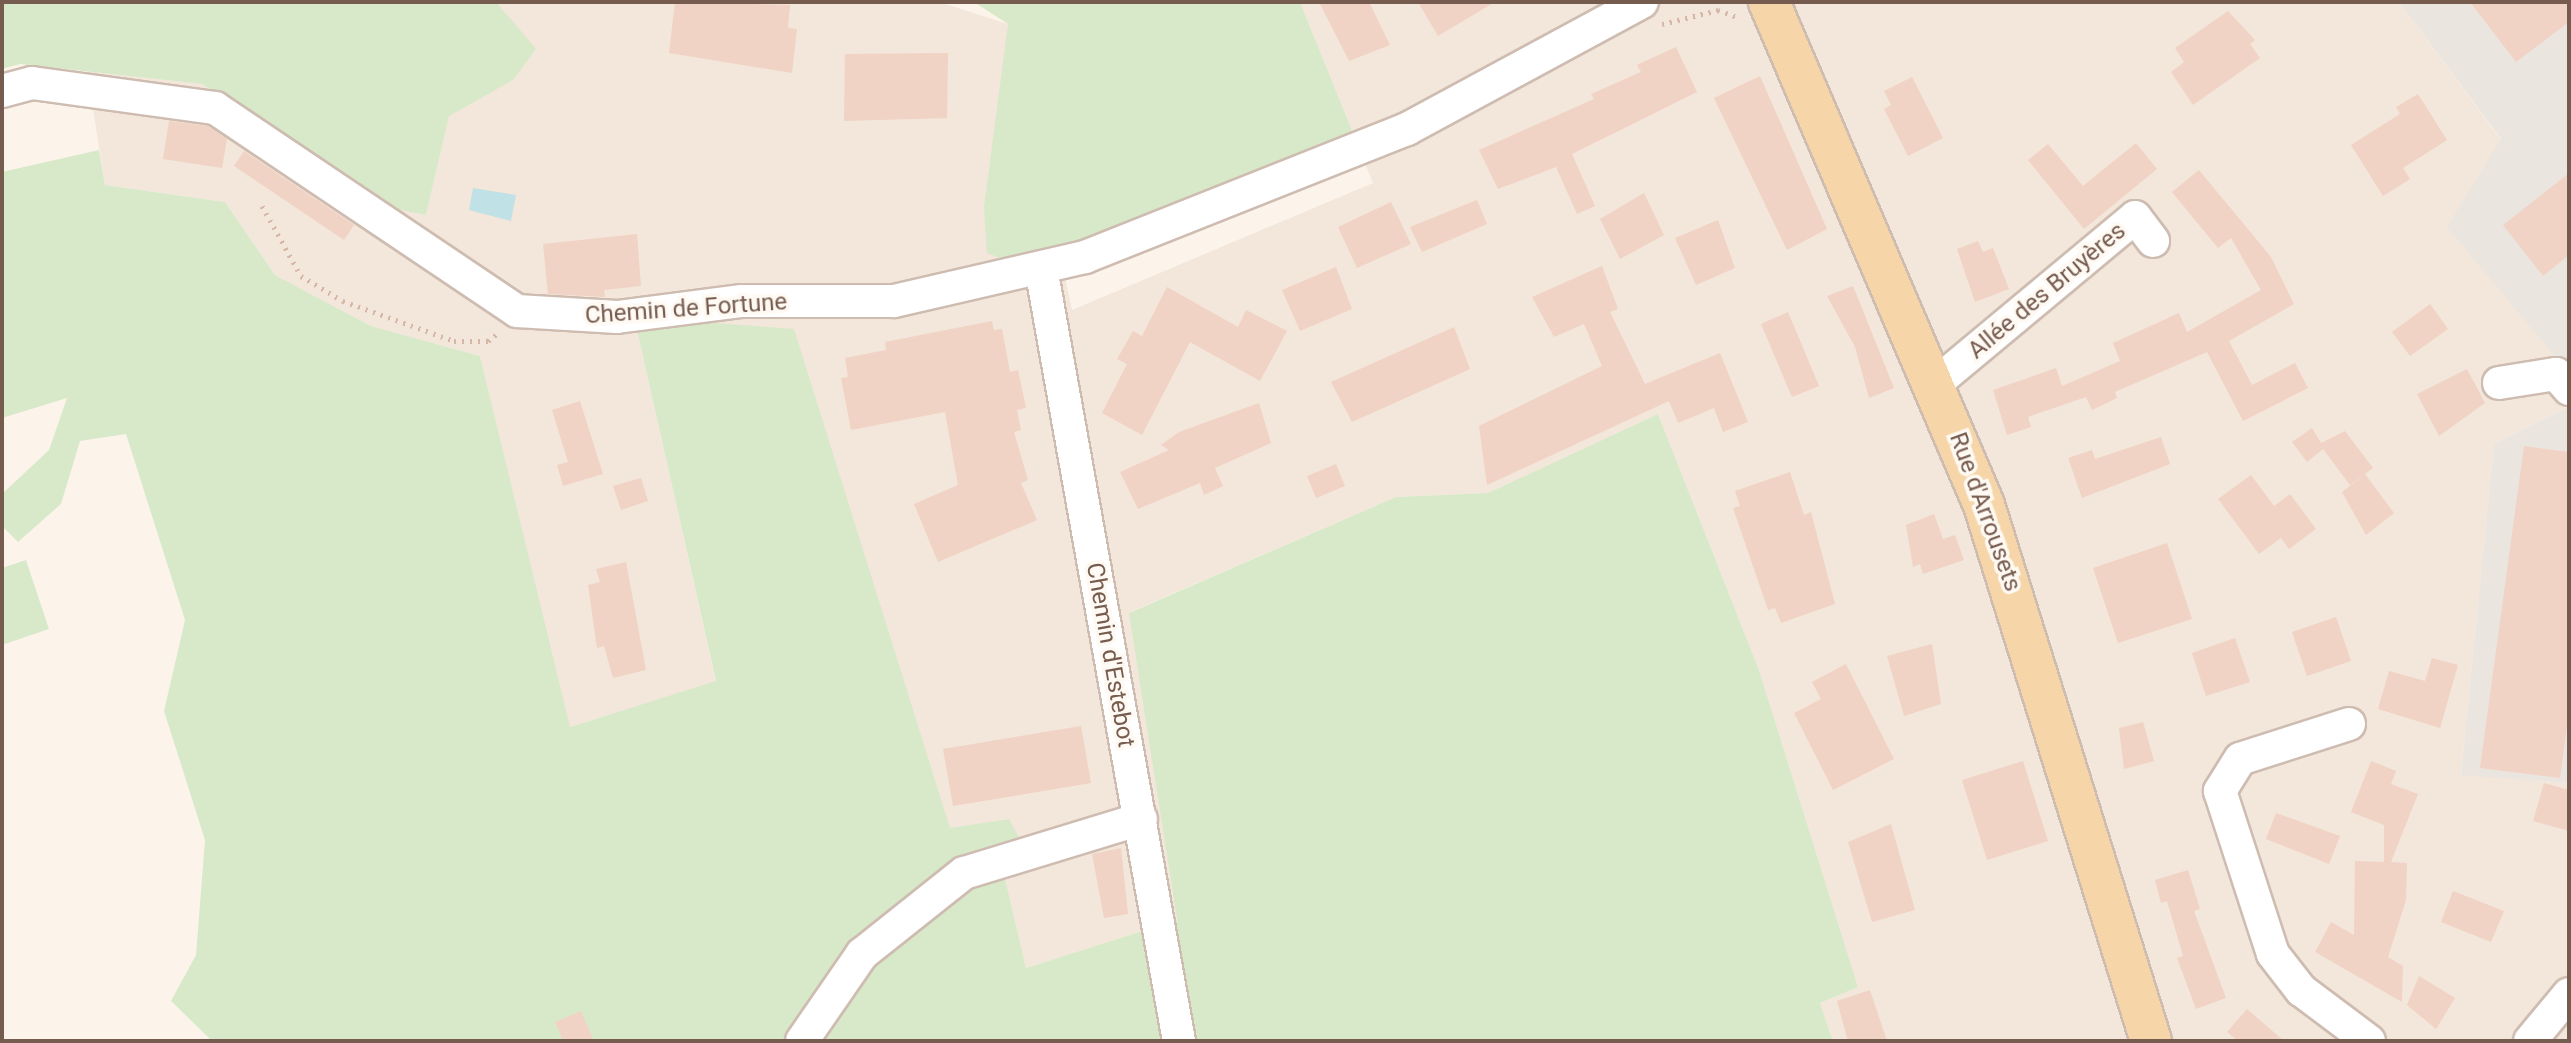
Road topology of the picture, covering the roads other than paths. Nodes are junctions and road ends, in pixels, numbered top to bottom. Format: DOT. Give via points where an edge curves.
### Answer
graph roads {
  1 [pos="1758,11"];
  2 [pos="1644,16"];
  3 [pos="2,91"];
  4 [pos="2153,241"];
  5 [pos="1041,268"];
  6 [pos="1936,383"];
  7 [pos="2499,383"];
  8 [pos="2569,389"];
  9 [pos="2349,724"];
  10 [pos="1141,819"];
  11 [pos="2569,994"];
  12 [pos="802,1041"];
  13 [pos="1179,1041"];
  14 [pos="2151,1041"];
  15 [pos="2369,1041"];
  16 [pos="2530,1041"];
  1 -- 6 [label="main road, Rue d'Arrousets"];
  2 -- 5 [label="street, Chemin de Fortune" via="1407,129"];
  3 -- 5 [label="street, Chemin de Fortune" via="32,83 215,108 517,311 617,317 742,301 894,301"];
  4 -- 6 [label="street, Allée des Bruyères" via="2135,217"];
  5 -- 10 [label="street, Chemin d'Estebot"];
  6 -- 14 [label="main road, Rue d'Arrousets" via="2022,614"];
  7 -- 8 [label="street" via="2556,374"];
  9 -- 15 [label="street" via="2240,759 2220,791 2273,954 2301,990"];
  10 -- 12 [label="street" via="964,873 862,954"];
  10 -- 13 [label="street, Chemin d'Estebot"];
  11 -- 16 [label="street"];
}
